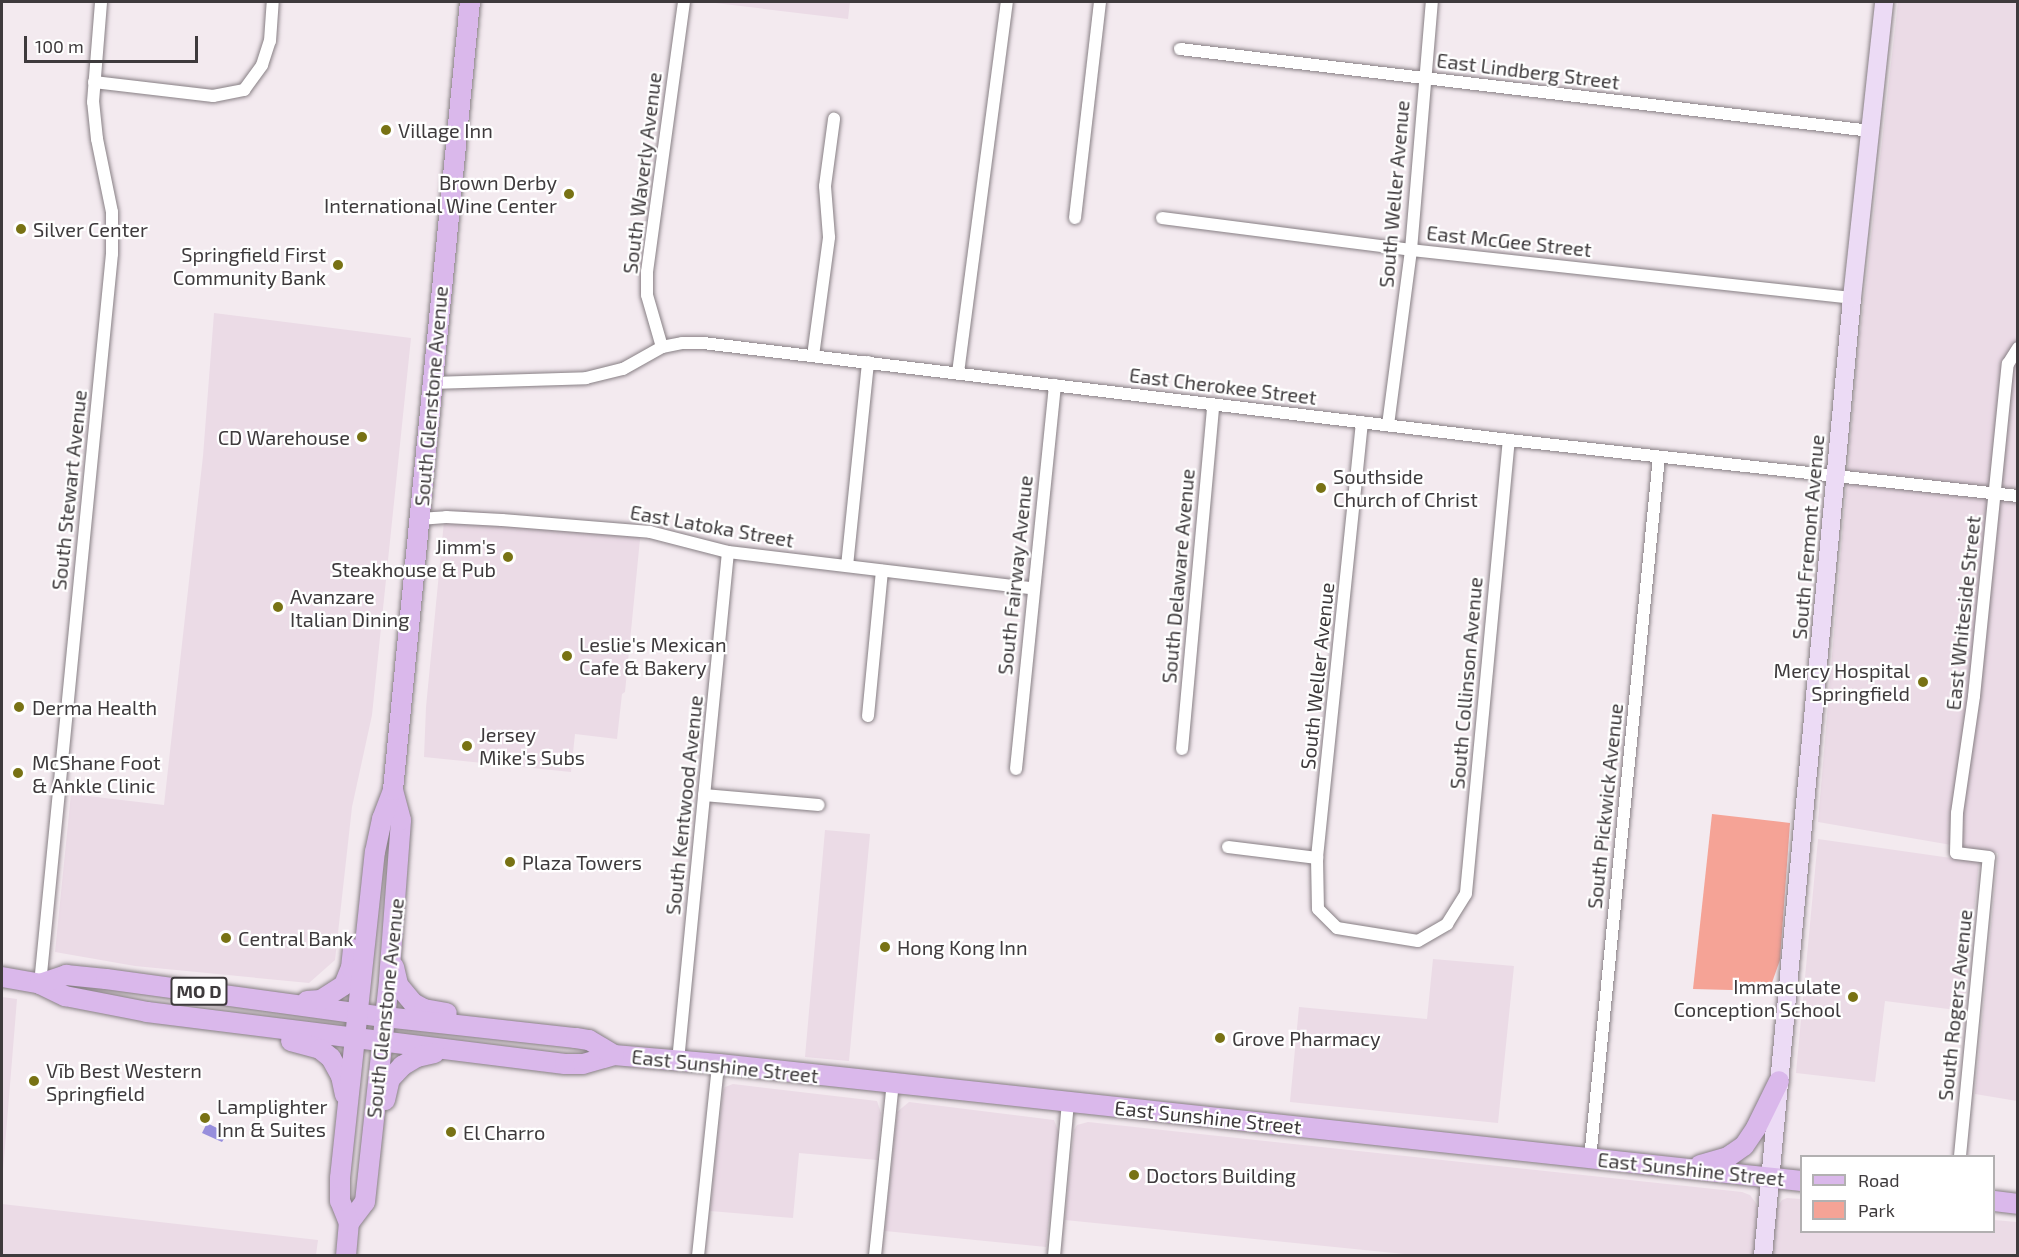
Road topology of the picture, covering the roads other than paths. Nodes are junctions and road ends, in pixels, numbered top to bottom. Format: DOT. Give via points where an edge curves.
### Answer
graph roads {
  1 [pos="101,2"];
  2 [pos="273,2"];
  3 [pos="470,2"];
  4 [pos="684,2"];
  5 [pos="1007,2"];
  6 [pos="1100,2"];
  7 [pos="1432,2"];
  8 [pos="1884,2"];
  9 [pos="1180,50"];
  10 [pos="1424,78"];
  11 [pos="94,82"];
  12 [pos="834,119"];
  13 [pos="1871,131"];
  14 [pos="1076,218"];
  15 [pos="1162,218"];
  16 [pos="1411,250"];
  17 [pos="1852,298"];
  18 [pos="662,347"];
  19 [pos="2018,348"];
  20 [pos="813,356"];
  21 [pos="868,362"];
  22 [pos="958,373"];
  23 [pos="431,383"];
  24 [pos="1055,385"];
  25 [pos="1213,406"];
  26 [pos="1362,422"];
  27 [pos="1388,425"];
  28 [pos="1509,440"];
  29 [pos="1659,457"];
  30 [pos="1836,476"];
  31 [pos="1996,493"];
  32 [pos="2018,495"];
  33 [pos="419,519"];
  34 [pos="728,552"];
  35 [pos="847,566"];
  36 [pos="882,571"];
  37 [pos="1032,588"];
  38 [pos="868,716"];
  39 [pos="1182,749"];
  40 [pos="1016,769"];
  41 [pos="393,790"];
  42 [pos="704,795"];
  43 [pos="819,805"];
  44 [pos="1228,847"];
  45 [pos="375,852"];
  46 [pos="1989,857"];
  47 [pos="1317,858"];
  48 [pos="1336,928"];
  49 [pos="392,951"];
  50 [pos="2,977"];
  51 [pos="40,984"];
  52 [pos="284,1002"];
  53 [pos="147,1012"];
  54 [pos="359,1013"];
  55 [pos="385,1017"];
  56 [pos="576,1038"];
  57 [pos="356,1039"];
  58 [pos="382,1042"];
  59 [pos="445,1050"];
  60 [pos="614,1055"];
  61 [pos="678,1061"];
  62 [pos="718,1065"];
  63 [pos="1779,1081"];
  64 [pos="893,1083"];
  65 [pos="1068,1101"];
  66 [pos="347,1114"];
  67 [pos="1960,1155"];
  68 [pos="1590,1159"];
  69 [pos="1686,1169"];
  70 [pos="1769,1178"];
  71 [pos="1800,1181"];
  72 [pos="367,1186"];
  73 [pos="1995,1201"];
  74 [pos="2018,1204"];
  75 [pos="349,1223"];
  76 [pos="346,1256"];
  77 [pos="698,1256"];
  78 [pos="875,1256"];
  79 [pos="1054,1256"];
  80 [pos="1763,1256"];
  1 -- 11 [label="street, South Stewart Avenue"];
  2 -- 11 [label="street" via="270,41 262,65 244,90 213,96"];
  3 -- 23 [label="main road, South Glenstone Avenue"];
  4 -- 18 [label="street, South Waverly Avenue" via="647,272 647,295"];
  5 -- 22 [label="street"];
  6 -- 14 [label="street"];
  7 -- 10 [label="street, South Weller Avenue"];
  8 -- 13 [label="main road, South Fremont Avenue"];
  9 -- 10 [label="street, East Lindberg Street"];
  10 -- 13 [label="street, East Lindberg Street"];
  10 -- 16 [label="street, South Weller Avenue"];
  11 -- 51 [label="street, South Stewart Avenue" via="94,120 112,212 112,254"];
  12 -- 20 [label="street" via="825,186 829,237"];
  13 -- 17 [label="main road, South Fremont Avenue"];
  15 -- 16 [label="street, East McGee Street"];
  16 -- 17 [label="street, East McGee Street"];
  16 -- 27 [label="street, South Weller Avenue"];
  17 -- 30 [label="main road, South Fremont Avenue"];
  18 -- 20 [label="street, East Cherokee Street" via="704,343"];
  18 -- 23 [label="street, East Cherokee Street" via="623,369 586,378"];
  19 -- 31 [label="street, East Whiteside Street" via="2008,364"];
  20 -- 21 [label="street, East Cherokee Street"];
  21 -- 22 [label="street, East Cherokee Street"];
  21 -- 35 [label="street"];
  22 -- 24 [label="street, East Cherokee Street"];
  23 -- 33 [label="main road, South Glenstone Avenue"];
  24 -- 25 [label="street, East Cherokee Street"];
  24 -- 37 [label="street, South Fairway Avenue"];
  25 -- 26 [label="street, East Cherokee Street"];
  25 -- 39 [label="street, South Delaware Avenue"];
  26 -- 27 [label="street, East Cherokee Street"];
  26 -- 47 [label="street, South Weller Avenue"];
  27 -- 28 [label="street, East Cherokee Street"];
  28 -- 29 [label="street, East Cherokee Street"];
  28 -- 48 [label="street, South Collinson Avenue" via="1466,893 1447,924 1418,941"];
  29 -- 30 [label="street, East Cherokee Street"];
  29 -- 68 [label="street, South Pickwick Avenue"];
  30 -- 31 [label="street, East Cherokee Street"];
  30 -- 63 [label="main road, South Fremont Avenue"];
  31 -- 32 [label="street, East Cherokee Street"];
  31 -- 46 [label="street, East Whiteside Street" via="1957,813 1956,853"];
  33 -- 34 [label="street, East Latoka Street" via="502,520 650,532"];
  33 -- 41 [label="main road, South Glenstone Avenue"];
  34 -- 35 [label="street, East Latoka Street"];
  34 -- 42 [label="street, South Kentwood Avenue"];
  35 -- 36 [label="street, East Latoka Street"];
  36 -- 37 [label="street, East Latoka Street"];
  36 -- 38 [label="street"];
  37 -- 40 [label="street, South Fairway Avenue"];
  41 -- 45 [label="main road, South Glenstone Avenue"];
  41 -- 49 [label="main road, South Glenstone Avenue" via="401,820"];
  42 -- 43 [label="street"];
  42 -- 61 [label="street, South Kentwood Avenue"];
  44 -- 47 [label="street"];
  45 -- 52 [label="main road" via="363,874 351,968 344,986 321,1000"];
  45 -- 54 [label="main road, South Glenstone Avenue"];
  46 -- 67 [label="street, South Rogers Avenue"];
  47 -- 48 [label="street, South Weller Avenue" via="1318,909"];
  49 -- 55 [label="main road, South Glenstone Avenue"];
  49 -- 56 [label="main road" via="398,985 413,1003 424,1008 546,1026"];
  50 -- 51 [label="main road, East Sunshine Street / MO D"];
  51 -- 52 [label="main road, East Sunshine Street / MO D" via="66,975"];
  51 -- 53 [label="main road, East Sunshine Street / MO D" via="65,996"];
  52 -- 54 [label="main road, East Sunshine Street / MO D"];
  53 -- 57 [label="main road, East Sunshine Street / MO D"];
  53 -- 66 [label="main road" via="320,1049 331,1058 341,1076"];
  54 -- 55 [label="main road, East Sunshine Street"];
  54 -- 57 [label="main road, South Glenstone Avenue"];
  55 -- 56 [label="main road, East Sunshine Street"];
  55 -- 58 [label="main road, South Glenstone Avenue"];
  56 -- 60 [label="main road, East Sunshine Street" via="589,1040"];
  57 -- 58 [label="main road, East Sunshine Street"];
  57 -- 66 [label="main road, South Glenstone Avenue"];
  58 -- 59 [label="main road, East Sunshine Street"];
  58 -- 72 [label="main road, South Glenstone Avenue"];
  59 -- 60 [label="main road, East Sunshine Street" via="574,1064"];
  59 -- 72 [label="main road" via="409,1061 390,1079 376,1172"];
  60 -- 61 [label="main road, East Sunshine Street"];
  61 -- 62 [label="main road, East Sunshine Street"];
  62 -- 64 [label="main road, East Sunshine Street"];
  62 -- 77 [label="street"];
  63 -- 69 [label="main road" via="1744,1146 1728,1158"];
  63 -- 70 [label="main road, South Fremont Avenue"];
  64 -- 65 [label="main road, East Sunshine Street"];
  64 -- 78 [label="street"];
  65 -- 68 [label="main road, East Sunshine Street"];
  65 -- 79 [label="street"];
  66 -- 75 [label="main road, South Glenstone Avenue" via="340,1202"];
  68 -- 69 [label="main road, East Sunshine Street"];
  69 -- 70 [label="main road, East Sunshine Street"];
  70 -- 71 [label="main road, East Sunshine Street"];
  70 -- 80 [label="main road, South Fremont Avenue"];
  72 -- 75 [label="main road, South Glenstone Avenue" via="364,1202"];
  73 -- 74 [label="main road"];
  75 -- 76 [label="main road, South Glenstone Avenue"];
}
